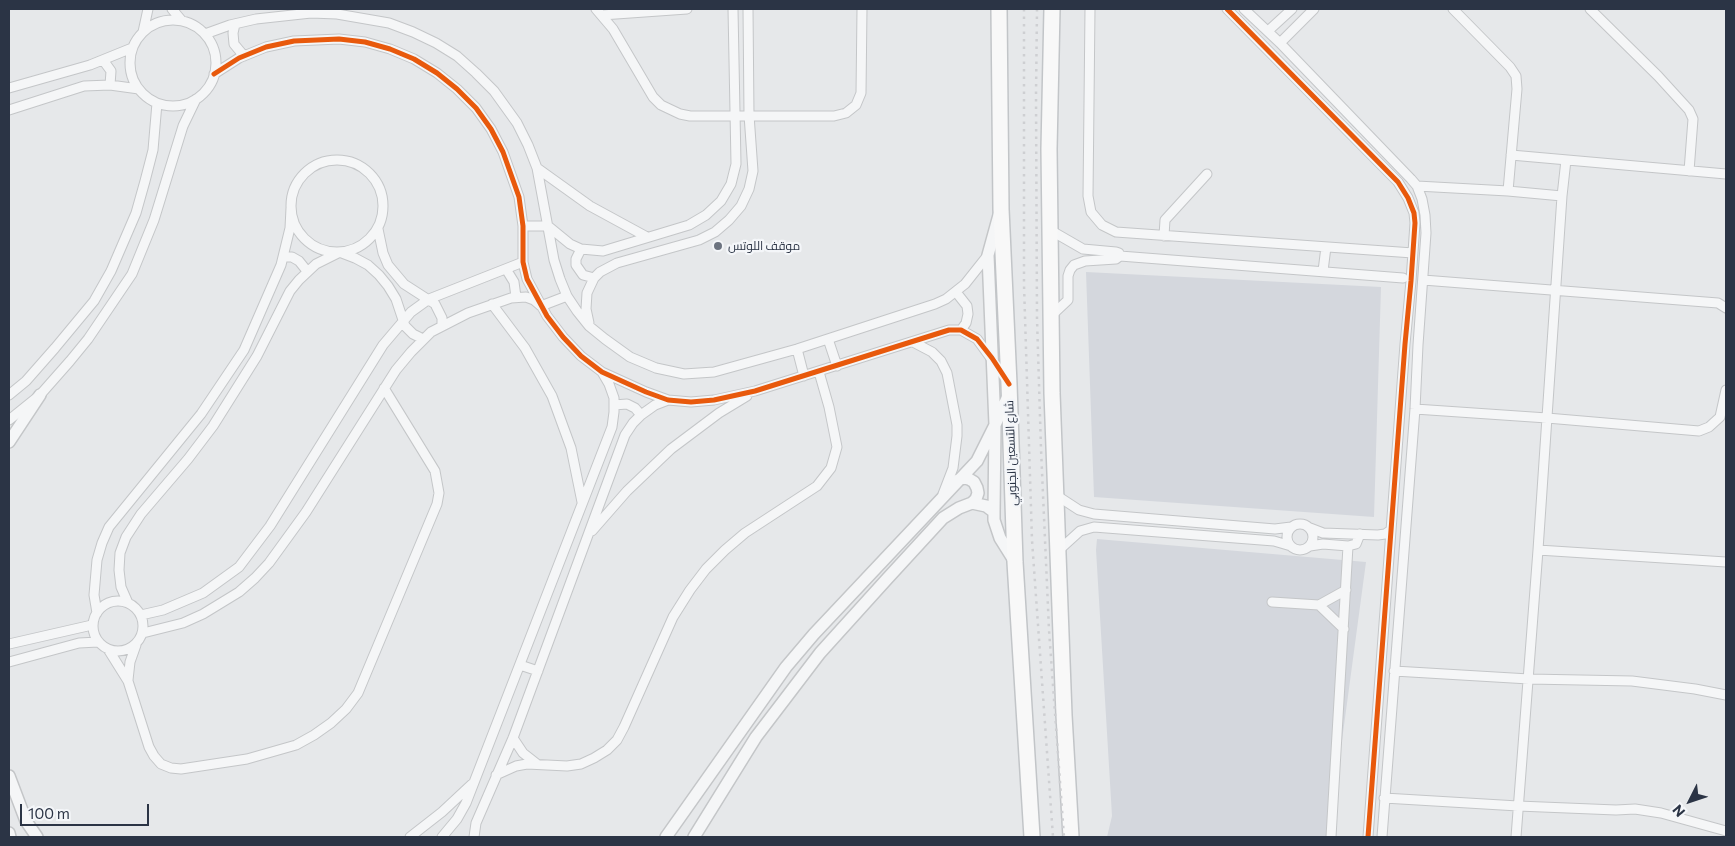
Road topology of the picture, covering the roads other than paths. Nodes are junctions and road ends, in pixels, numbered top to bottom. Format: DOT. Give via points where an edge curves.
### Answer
graph roads {
  1 [pos="148,9"];
  2 [pos="172,9"];
  3 [pos="297,9"];
  4 [pos="687,9"];
  5 [pos="862,9"];
  6 [pos="999,9"];
  7 [pos="1052,9"];
  8 [pos="1090,9"];
  9 [pos="1227,9"];
  10 [pos="1244,9"];
  11 [pos="1292,9"];
  12 [pos="1297,9"];
  13 [pos="1314,9"];
  14 [pos="1453,9"];
  15 [pos="1590,9"];
  16 [pos="733,11"];
  17 [pos="748,11"];
  18 [pos="599,12"];
  19 [pos="311,13"];
  20 [pos="1306,18"];
  21 [pos="182,21"];
  22 [pos="235,24"];
  23 [pos="1268,31"];
  24 [pos="143,32"];
  25 [pos="205,34"];
  26 [pos="1280,43"];
  27 [pos="132,48"];
  28 [pos="244,56"];
  29 [pos="103,60"];
  30 [pos="214,74"];
  31 [pos="110,85"];
  32 [pos="9,88"];
  33 [pos="139,90"];
  34 [pos="196,99"];
  35 [pos="157,103"];
  36 [pos="9,110"];
  37 [pos="734,116"];
  38 [pos="750,116"];
  39 [pos="1358,124"];
  40 [pos="1348,133"];
  41 [pos="1511,155"];
  42 [pos="1566,160"];
  43 [pos="536,168"];
  44 [pos="1690,171"];
  45 [pos="1207,174"];
  46 [pos="1726,174"];
  47 [pos="1417,186"];
  48 [pos="1508,191"];
  49 [pos="1562,196"];
  50 [pos="291,208"];
  51 [pos="1001,209"];
  52 [pos="523,226"];
  53 [pos="548,226"];
  54 [pos="378,229"];
  55 [pos="1050,230"];
  56 [pos="1164,236"];
  57 [pos="647,237"];
  58 [pos="1326,247"];
  59 [pos="581,249"];
  60 [pos="340,253"];
  61 [pos="1413,253"];
  62 [pos="988,255"];
  63 [pos="1120,256"];
  64 [pos="283,257"];
  65 [pos="523,262"];
  66 [pos="506,269"];
  67 [pos="307,271"];
  68 [pos="1323,272"];
  69 [pos="594,278"];
  70 [pos="1403,278"];
  71 [pos="1424,280"];
  72 [pos="1555,290"];
  73 [pos="956,292"];
  74 [pos="567,296"];
  75 [pos="516,297"];
  76 [pos="429,299"];
  77 [pos="492,304"];
  78 [pos="541,306"];
  79 [pos="1726,308"];
  80 [pos="1051,316"];
  81 [pos="403,321"];
  82 [pos="442,325"];
  83 [pos="589,326"];
  84 [pos="961,330"];
  85 [pos="1406,332"];
  86 [pos="1419,332"];
  87 [pos="423,339"];
  88 [pos="828,339"];
  89 [pos="913,342"];
  90 [pos="1405,344"];
  91 [pos="1418,345"];
  92 [pos="797,349"];
  93 [pos="992,358"];
  94 [pos="837,366"];
  95 [pos="602,372"];
  96 [pos="819,372"];
  97 [pos="804,376"];
  98 [pos="384,388"];
  99 [pos="1009,388"];
  100 [pos="1726,390"];
  101 [pos="755,391"];
  102 [pos="9,395"];
  103 [pos="40,395"];
  104 [pos="668,400"];
  105 [pos="614,405"];
  106 [pos="1414,409"];
  107 [pos="641,414"];
  108 [pos="1547,418"];
  109 [pos="9,420"];
  110 [pos="995,425"];
  111 [pos="9,442"];
  112 [pos="958,480"];
  113 [pos="1056,495"];
  114 [pos="941,498"];
  115 [pos="582,502"];
  116 [pos="972,503"];
  117 [pos="994,512"];
  118 [pos="1291,527"];
  119 [pos="1310,528"];
  120 [pos="1391,530"];
  121 [pos="1360,534"];
  122 [pos="586,539"];
  123 [pos="1291,546"];
  124 [pos="1310,546"];
  125 [pos="1348,546"];
  126 [pos="1058,550"];
  127 [pos="1538,550"];
  128 [pos="1015,562"];
  129 [pos="1726,562"];
  130 [pos="1346,590"];
  131 [pos="1385,598"];
  132 [pos="1399,599"];
  133 [pos="1272,602"];
  134 [pos="128,603"];
  135 [pos="1319,605"];
  136 [pos="1384,611"];
  137 [pos="1398,612"];
  138 [pos="97,613"];
  139 [pos="141,616"];
  140 [pos="92,624"];
  141 [pos="1344,629"];
  142 [pos="142,633"];
  143 [pos="98,642"];
  144 [pos="9,644"];
  145 [pos="136,644"];
  146 [pos="108,650"];
  147 [pos="9,662"];
  148 [pos="520,665"];
  149 [pos="1394,670"];
  150 [pos="538,671"];
  151 [pos="1528,679"];
  152 [pos="128,681"];
  153 [pos="1726,695"];
  154 [pos="513,738"];
  155 [pos="538,764"];
  156 [pos="496,775"];
  157 [pos="9,776"];
  158 [pos="474,782"];
  159 [pos="1384,798"];
  160 [pos="693,799"];
  161 [pos="1518,806"];
  162 [pos="710,810"];
  163 [pos="1726,831"];
  164 [pos="9,833"];
  165 [pos="10,837"];
  166 [pos="37,837"];
  167 [pos="410,837"];
  168 [pos="442,837"];
  169 [pos="474,837"];
  170 [pos="666,837"];
  171 [pos="694,837"];
  172 [pos="1032,837"];
  173 [pos="1071,837"];
  174 [pos="1331,837"];
  175 [pos="1368,837"];
  176 [pos="1382,837"];
  177 [pos="1516,837"];
  1 -- 24 [label="street"];
  2 -- 21 [label="street"];
  3 -- 19 [label="street"];
  4 -- 18 [label="street"];
  5 -- 38 [label="street" via="862,94 856,105 846,113 834,116"];
  6 -- 51 [label="main road, شارع التسعين الجنوبي"];
  7 -- 55 [label="main road"];
  8 -- 56 [label="street" via="1088,196 1091,212 1109,230"];
  9 -- 40 [label="street"];
  10 -- 23 [label="street"];
  11 -- 23 [label="street"];
  12 -- 20 [label="street"];
  13 -- 20 [label="street"];
  14 -- 41 [label="street" via="1516,76"];
  15 -- 44 [label="street" via="1689,110 1693,119"];
  16 -- 17 [label="street" via="739,17"];
  16 -- 37 [label="street"];
  17 -- 38 [label="street"];
  18 -- 37 [label="street" via="613,29 653,98 661,105 690,116"];
  19 -- 22 [label="street"];
  19 -- 43 [label="street" via="389,23 436,43 457,56 504,103 528,145"];
  20 -- 26 [label="street"];
  21 -- 24 [label="street" via="161,21"];
  21 -- 25 [label="street"];
  22 -- 25 [label="street"];
  22 -- 28 [label="street" via="232,33 234,44"];
  23 -- 26 [label="street"];
  24 -- 27 [label="street"];
  25 -- 30 [label="street" via="215,53"];
  26 -- 39 [label="street"];
  27 -- 29 [label="street"];
  27 -- 33 [label="street" via="130,69"];
  28 -- 30 [label="street"];
  28 -- 52 [label="street" via="266,46 294,41 365,42 414,59 437,73 458,89 491,129 519,197"];
  29 -- 31 [label="street" via="111,72"];
  29 -- 32 [label="street"];
  30 -- 34 [label="street" via="210,84"];
  31 -- 33 [label="street"];
  31 -- 36 [label="street" via="84,86"];
  33 -- 35 [label="street"];
  34 -- 35 [label="street" via="170,106"];
  34 -- 103 [label="street" via="183,126 154,220 132,274 88,339"];
  35 -- 102 [label="street" via="153,150 145,181 136,213 111,271 94,300 55,348"];
  37 -- 38 [label="street"];
  37 -- 57 [label="street" via="736,164 731,184 721,201 689,225"];
  38 -- 69 [label="street" via="753,171 749,189 730,220 698,240 617,263"];
  39 -- 40 [label="street"];
  39 -- 47 [label="street"];
  40 -- 61 [label="street" via="1398,182 1408,198 1415,223"];
  41 -- 42 [label="street"];
  41 -- 48 [label="street"];
  42 -- 44 [label="street"];
  42 -- 49 [label="street"];
  43 -- 53 [label="street"];
  43 -- 57 [label="street" via="590,206"];
  44 -- 46 [label="street"];
  45 -- 56 [label="street" via="1165,220"];
  47 -- 48 [label="street"];
  47 -- 71 [label="street" via="1426,215"];
  48 -- 49 [label="street"];
  49 -- 72 [label="street"];
  50 -- 54 [label="street" via="296,186 310,168 322,162 346,161 368,172 382,193 384,205"];
  50 -- 60 [label="street" via="293,219 305,240 315,247"];
  50 -- 64 [label="street"];
  51 -- 62 [label="street"];
  51 -- 99 [label="main road, شارع التسعين الجنوبي"];
  52 -- 53 [label="street"];
  52 -- 65 [label="street"];
  53 -- 59 [label="street" via="565,241"];
  53 -- 74 [label="street" via="554,260"];
  54 -- 60 [label="street" via="362,245"];
  54 -- 76 [label="street" via="382,253 395,275 413,291"];
  55 -- 63 [label="street" via="1083,249 1116,252"];
  55 -- 80 [label="main road"];
  56 -- 58 [label="street"];
  57 -- 59 [label="street" via="603,251"];
  58 -- 61 [label="street"];
  58 -- 68 [label="street"];
  59 -- 69 [label="street" via="576,265 583,275"];
  60 -- 67 [label="street"];
  60 -- 81 [label="street" via="355,258 379,275 396,299"];
  61 -- 85 [label="street"];
  62 -- 73 [label="street"];
  62 -- 93 [label="street"];
  63 -- 68 [label="street"];
  63 -- 80 [label="street" via="1118,259 1091,260 1074,266 1068,276 1068,300"];
  64 -- 67 [label="street" via="299,260"];
  64 -- 138 [label="street" via="244,350 225,380 109,527 97,560 94,595"];
  65 -- 66 [label="street"];
  65 -- 78 [label="street" via="527,279"];
  66 -- 75 [label="street" via="514,282"];
  66 -- 76 [label="street"];
  67 -- 134 [label="street" via="290,291 257,356 213,426 126,537 120,553 119,570 121,587"];
  68 -- 70 [label="street"];
  69 -- 83 [label="street" via="587,293"];
  71 -- 72 [label="street"];
  71 -- 86 [label="street"];
  72 -- 79 [label="street" via="1718,303"];
  72 -- 108 [label="street"];
  73 -- 84 [label="street" via="968,314"];
  73 -- 88 [label="street" via="935,304"];
  74 -- 78 [label="street"];
  74 -- 83 [label="street"];
  75 -- 77 [label="street"];
  75 -- 78 [label="street" via="530,298"];
  76 -- 81 [label="street"];
  76 -- 82 [label="street" via="439,310"];
  77 -- 82 [label="street"];
  77 -- 115 [label="street" via="525,348 552,396 570,448"];
  78 -- 95 [label="street" via="563,337"];
  80 -- 113 [label="main road"];
  81 -- 87 [label="street" via="409,330"];
  81 -- 139 [label="street" via="383,346 270,526 239,567 183,603"];
  82 -- 87 [label="street"];
  83 -- 92 [label="street" via="630,357 656,368 684,374 714,372"];
  84 -- 89 [label="street" via="949,330"];
  84 -- 93 [label="street" via="977,339"];
  85 -- 86 [label="street"];
  85 -- 90 [label="street"];
  86 -- 91 [label="street"];
  87 -- 98 [label="street"];
  88 -- 92 [label="street"];
  88 -- 94 [label="street"];
  89 -- 94 [label="street"];
  89 -- 114 [label="street" via="941,361 947,373 957,425 953,468"];
  90 -- 91 [label="street"];
  90 -- 120 [label="street"];
  91 -- 106 [label="street"];
  92 -- 97 [label="street"];
  93 -- 99 [label="street"];
  93 -- 110 [label="street"];
  94 -- 96 [label="street"];
  95 -- 104 [label="street"];
  95 -- 105 [label="street"];
  96 -- 97 [label="street"];
  96 -- 155 [label="street" via="837,446 825,478 808,493 745,533 706,569 673,617 624,727 607,750 581,764"];
  97 -- 101 [label="street"];
  98 -- 142 [label="street" via="306,512 255,578 222,604 203,614 177,625"];
  98 -- 152 [label="street" via="435,472 439,493 433,515 358,693 346,709 331,723 296,745 247,759 171,768 162,764 149,747"];
  99 -- 110 [label="street"];
  99 -- 128 [label="main road, شارع التسعين الجنوبي"];
  100 -- 108 [label="street" via="1720,417 1710,427 1699,431"];
  101 -- 104 [label="street" via="714,400"];
  101 -- 122 [label="street" via="671,449 627,491"];
  103 -- 109 [label="street"];
  103 -- 111 [label="street"];
  104 -- 107 [label="street"];
  105 -- 107 [label="street" via="627,404"];
  105 -- 115 [label="street" via="612,427"];
  106 -- 108 [label="street"];
  106 -- 132 [label="street"];
  107 -- 122 [label="street" via="625,435"];
  108 -- 127 [label="street"];
  110 -- 112 [label="street" via="977,461"];
  110 -- 117 [label="street"];
  112 -- 114 [label="street"];
  112 -- 116 [label="street" via="970,479 977,488 976,499"];
  113 -- 118 [label="street" via="1079,510 1094,514 1275,529"];
  113 -- 126 [label="main road"];
  114 -- 160 [label="street" via="786,667"];
  115 -- 148 [label="street"];
  116 -- 117 [label="street" via="986,506"];
  116 -- 162 [label="street" via="944,518 820,653 756,737"];
  117 -- 128 [label="street" via="1000,538"];
  118 -- 119 [label="street" via="1299,523"];
  118 -- 123 [label="street" via="1287,539"];
  119 -- 121 [label="street"];
  119 -- 124 [label="street" via="1313,539"];
  120 -- 121 [label="street" via="1378,535"];
  120 -- 131 [label="street"];
  121 -- 125 [label="street" via="1356,544"];
  122 -- 150 [label="street"];
  123 -- 124 [label="street" via="1298,550"];
  123 -- 126 [label="street" via="1274,540 1094,527 1080,531"];
  124 -- 125 [label="street"];
  125 -- 130 [label="street"];
  126 -- 173 [label="main road"];
  127 -- 129 [label="street"];
  127 -- 151 [label="street"];
  128 -- 172 [label="main road, شارع التسعين الجنوبي"];
  130 -- 135 [label="street"];
  130 -- 141 [label="street"];
  131 -- 132 [label="street"];
  131 -- 136 [label="street"];
  132 -- 137 [label="street"];
  133 -- 135 [label="street"];
  134 -- 138 [label="street" via="110,602"];
  134 -- 139 [label="street"];
  135 -- 141 [label="street"];
  136 -- 137 [label="street"];
  136 -- 175 [label="street"];
  137 -- 149 [label="street"];
  138 -- 140 [label="street"];
  139 -- 142 [label="street"];
  140 -- 143 [label="street"];
  140 -- 144 [label="street"];
  141 -- 174 [label="street"];
  142 -- 145 [label="street"];
  143 -- 146 [label="street"];
  143 -- 147 [label="street" via="79,643"];
  145 -- 146 [label="street" via="126,650"];
  145 -- 152 [label="street"];
  146 -- 152 [label="street"];
  148 -- 150 [label="street"];
  148 -- 158 [label="street"];
  149 -- 151 [label="street"];
  149 -- 159 [label="street"];
  150 -- 154 [label="street"];
  151 -- 153 [label="street" via="1632,681"];
  151 -- 161 [label="street"];
  154 -- 155 [label="street" via="523,753"];
  154 -- 156 [label="street"];
  155 -- 156 [label="street" via="516,766"];
  156 -- 169 [label="street" via="476,823"];
  157 -- 166 [label="street" via="26,820"];
  158 -- 167 [label="street"];
  158 -- 168 [label="street" via="457,819"];
  159 -- 161 [label="street"];
  159 -- 176 [label="street"];
  160 -- 162 [label="street"];
  160 -- 170 [label="street"];
  161 -- 163 [label="street" via="1635,809"];
  161 -- 177 [label="street"];
  162 -- 171 [label="street"];
  164 -- 165 [label="street"];
}
